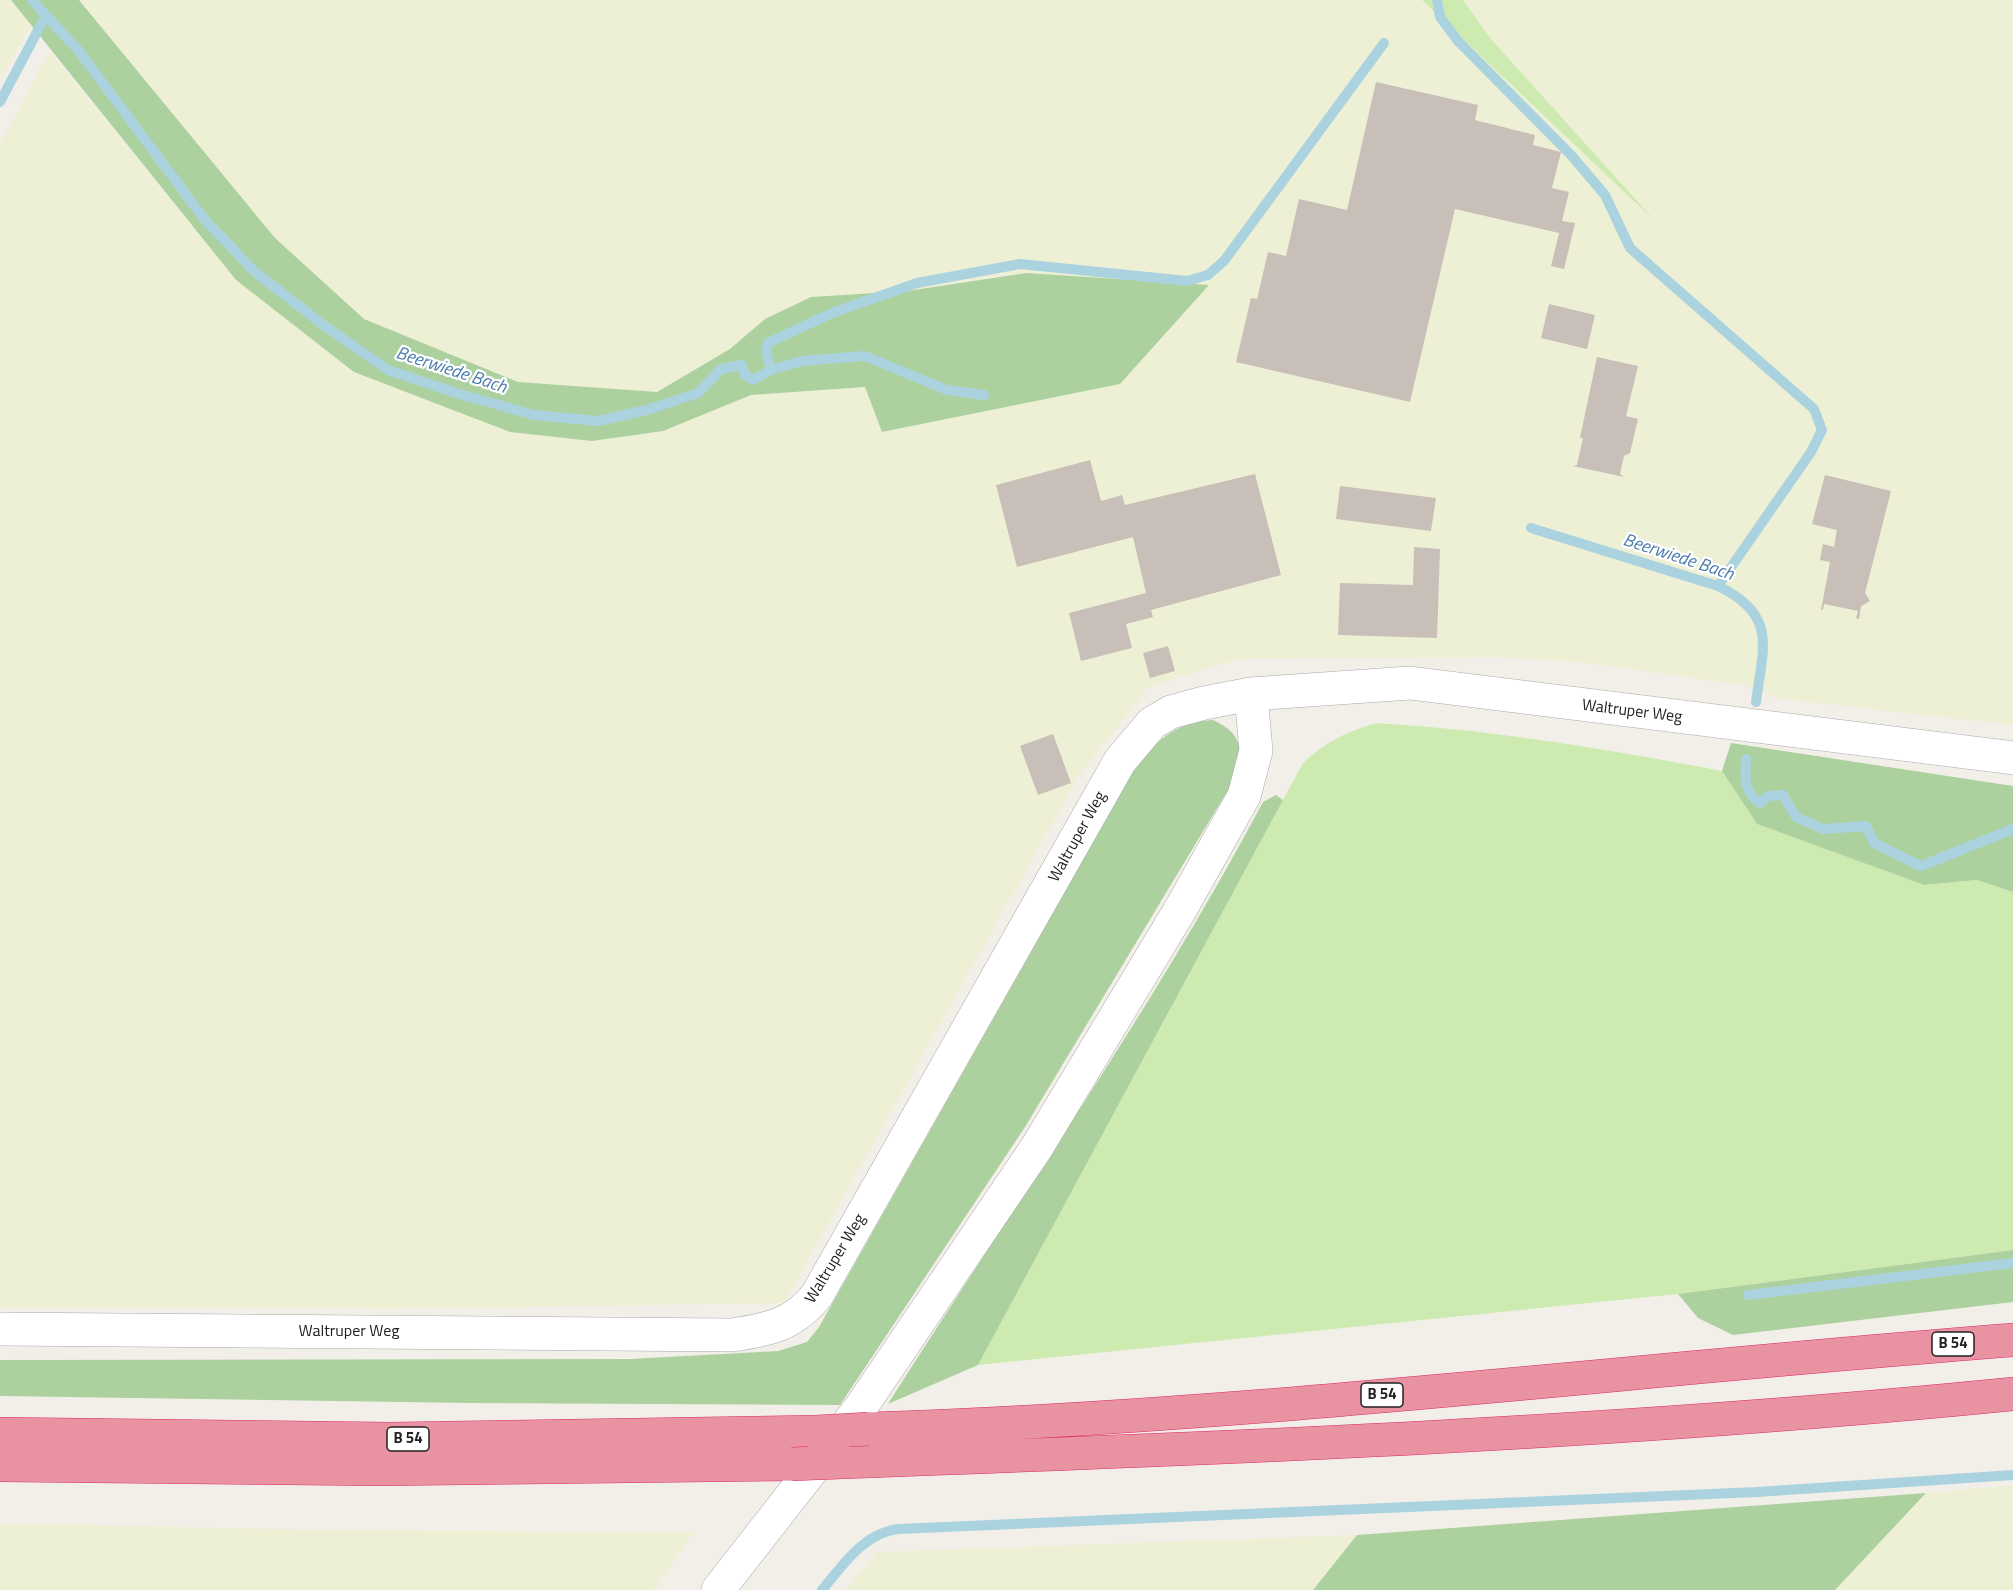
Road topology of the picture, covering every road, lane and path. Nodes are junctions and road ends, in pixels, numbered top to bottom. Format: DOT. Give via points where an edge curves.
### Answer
graph roads {
  1 [pos="1251,694"];
  2 [pos="2013,758"];
  3 [pos="0,1329"];
  4 [pos="2013,1340"];
  5 [pos="2013,1394"];
  6 [pos="0,1434"];
  7 [pos="0,1465"];
  8 [pos="718,1590"];
  1 -- 2 [label="street, Waltruper Weg" via="1410,683"];
  1 -- 3 [label="street, Waltruper Weg" via="1171,712 1152,723 1130,747 817,1295 800,1314 784,1324 732,1335"];
  1 -- 8 [label="street" via="1256,751 1244,796 1180,910 1037,1148 867,1398"];
  4 -- 6 [label="highway, B 54, bridge" via="1279,1405 988,1425 391,1439"];
  5 -- 7 [label="highway, B 54, bridge" via="1820,1413 1224,1448 792,1464 381,1469"];
}
